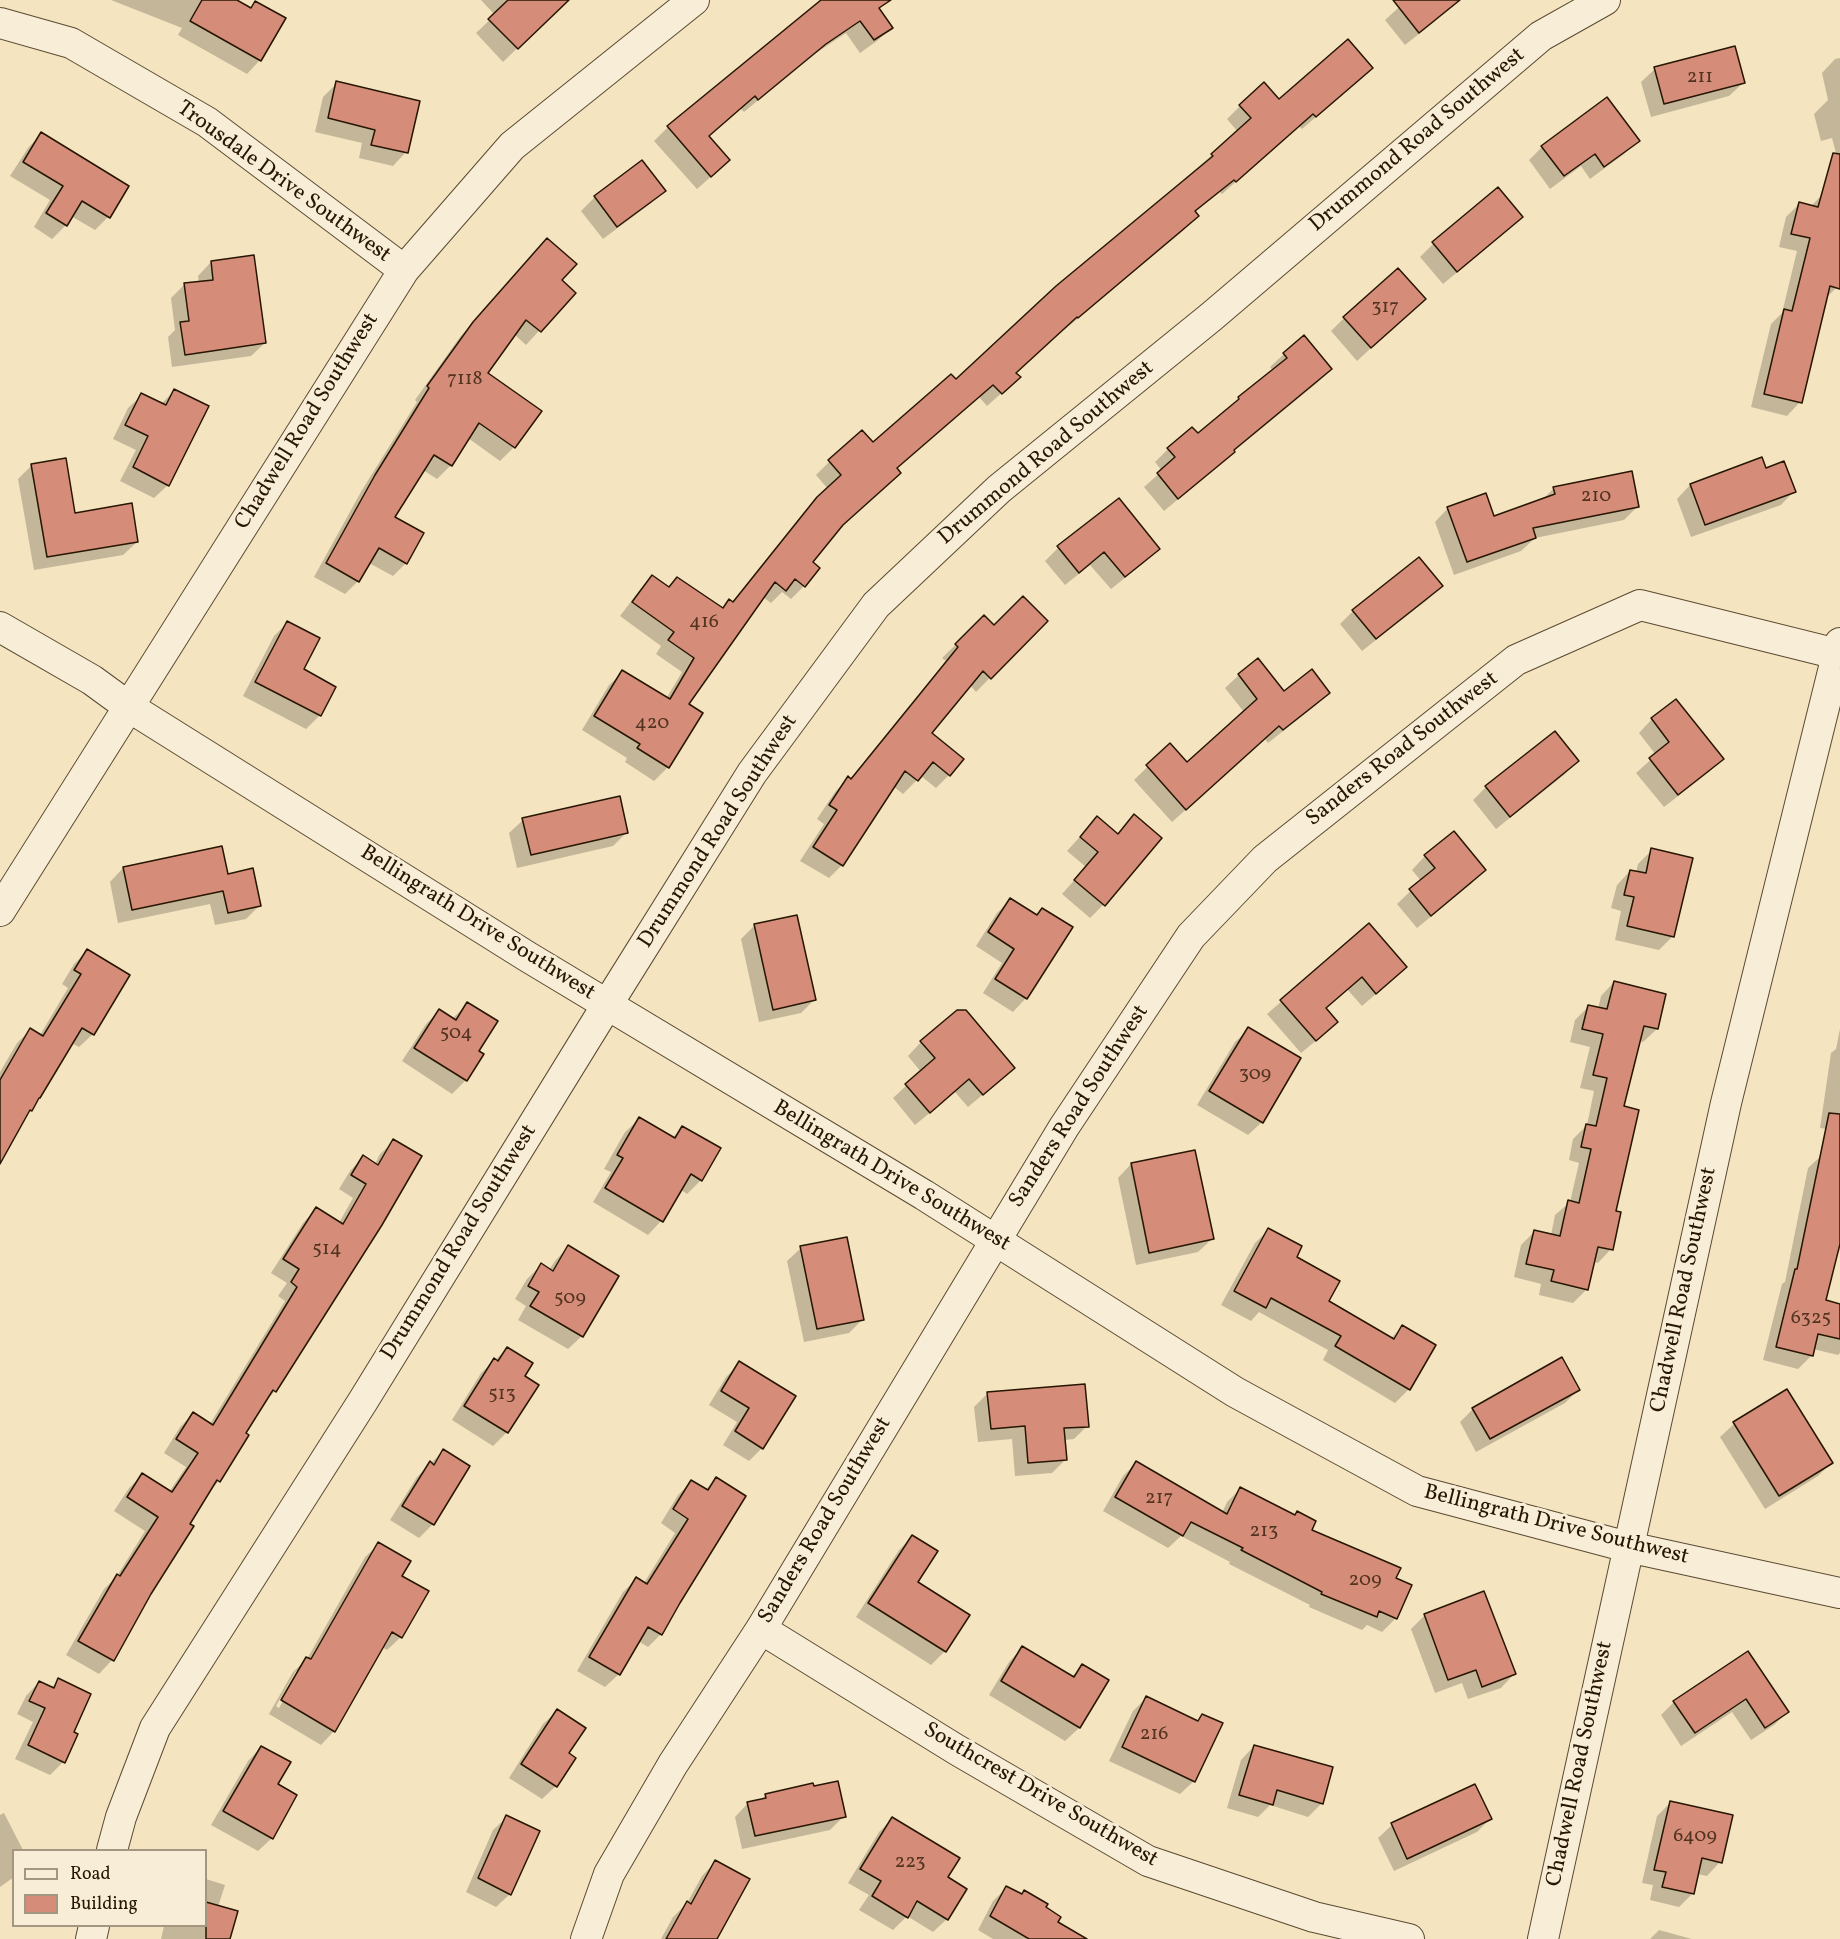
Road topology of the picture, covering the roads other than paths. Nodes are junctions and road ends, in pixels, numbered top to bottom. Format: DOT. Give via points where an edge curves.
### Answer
graph roads {
  1 [pos="694,0"];
  2 [pos="1605,0"];
  3 [pos="0,23"];
  4 [pos="404,270"];
  5 [pos="0,627"];
  6 [pos="1839,649"];
  7 [pos="129,706"];
  8 [pos="0,910"];
  9 [pos="607,1005"];
  10 [pos="995,1240"];
  11 [pos="1629,1547"];
  12 [pos="1840,1593"];
  13 [pos="760,1629"];
  14 [pos="113,1849"];
  15 [pos="586,1939"];
  16 [pos="1409,1939"];
  17 [pos="1543,1939"];
  1 -- 4 [label="street, Chadwell Road Southwest" via="512,146"];
  2 -- 9 [label="street, Drummond Road Southwest" via="1541,36 1211,317 999,489 876,605 752,773"];
  3 -- 4 [label="street, Trousdale Drive Southwest" via="71,43 207,122"];
  4 -- 7 [label="street, Chadwell Road Southwest"];
  5 -- 7 [label="street, Bellingrath Drive Southwest"];
  6 -- 10 [label="street, Sanders Road Southwest" via="1640,605 1516,660 1265,859 1191,936 1064,1127"];
  6 -- 11 [label="street, Chadwell Road Southwest" via="1726,1103"];
  7 -- 8 [label="street, Chadwell Road Southwest"];
  7 -- 9 [label="street, Bellingrath Drive Southwest"];
  9 -- 10 [label="street, Bellingrath Drive Southwest"];
  9 -- 14 [label="street, Drummond Road Southwest" via="363,1401 155,1728"];
  10 -- 11 [label="street, Bellingrath Drive Southwest" via="1235,1392 1417,1491"];
  10 -- 13 [label="street, Sanders Road Southwest"];
  11 -- 12 [label="street, Bellingrath Drive Southwest"];
  11 -- 17 [label="street, Chadwell Road Southwest"];
  13 -- 15 [label="street, Sanders Road Southwest" via="673,1764 609,1874"];
  13 -- 16 [label="street, Southcrest Drive Southwest" via="1148,1861 1314,1917"];
}
